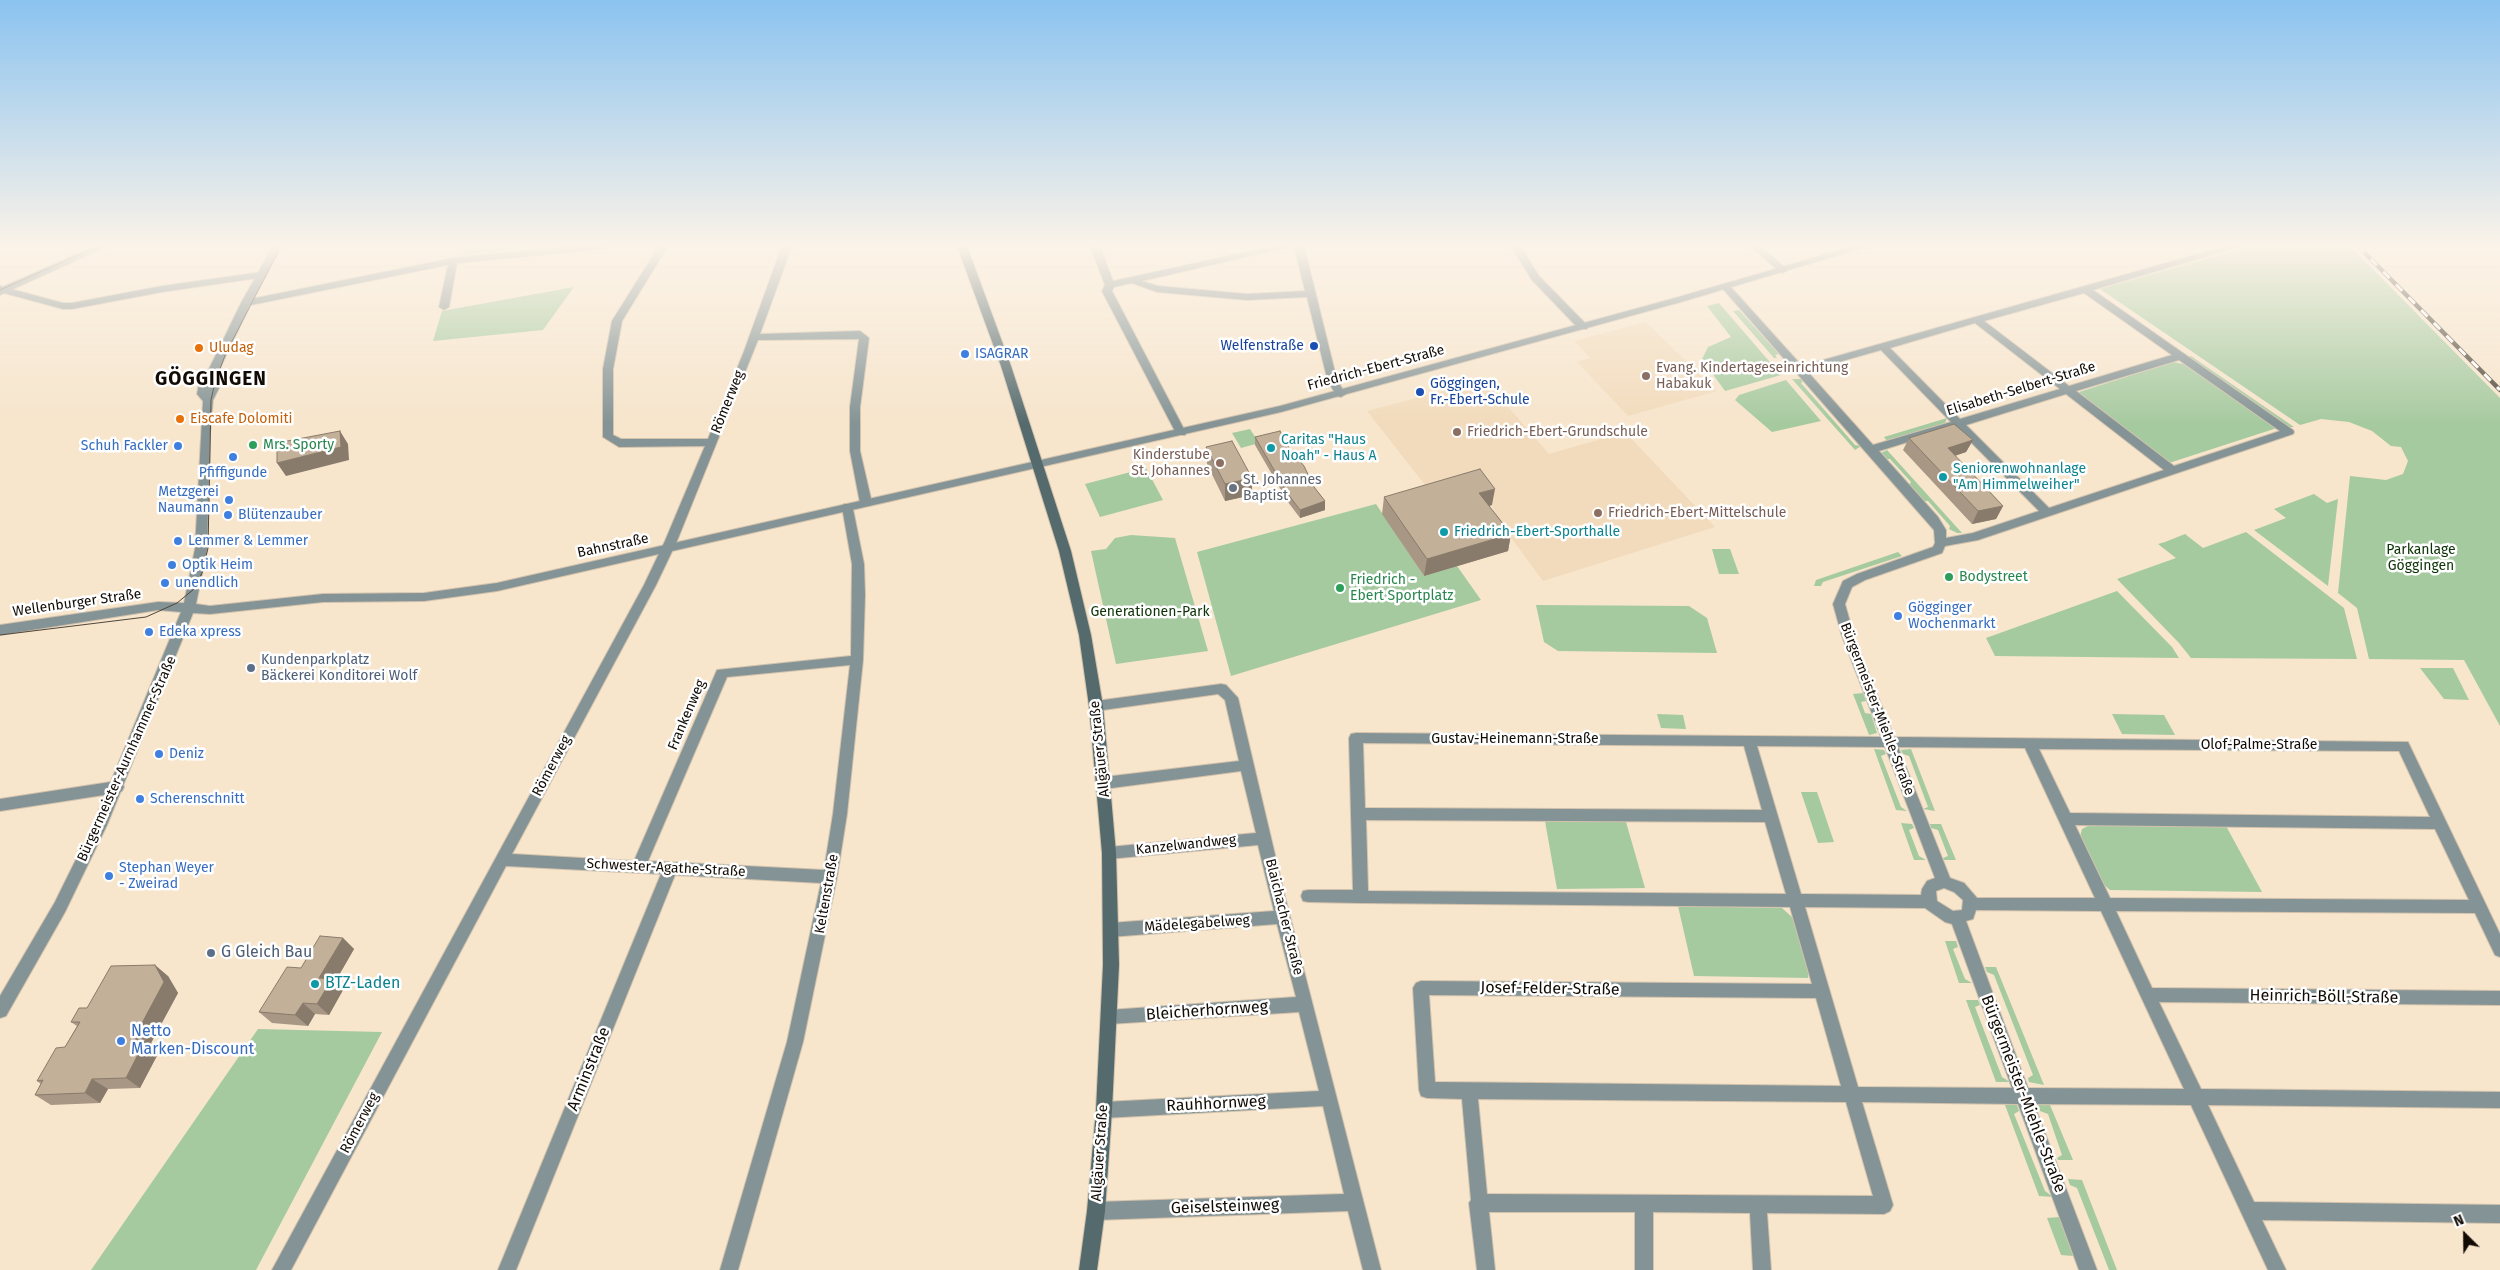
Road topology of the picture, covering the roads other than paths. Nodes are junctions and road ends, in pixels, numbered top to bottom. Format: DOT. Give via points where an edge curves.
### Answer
graph roads {
  1 [pos="245,305"];
  2 [pos="626,305"];
  3 [pos="766,305"];
  4 [pos="984,305"];
  5 [pos="1115,305"];
  6 [pos="1313,305"];
  7 [pos="1562,305"];
  8 [pos="1661,305"];
  9 [pos="1742,305"];
  10 [pos="2031,305"];
  11 [pos="2108,305"];
  12 [pos="1977,320"];
  13 [pos="1583,327"];
  14 [pos="755,337"];
  15 [pos="1883,347"];
  16 [pos="2180,356"];
  17 [pos="1800,370"];
  18 [pos="2068,390"];
  19 [pos="1341,394"];
  20 [pos="1958,423"];
  21 [pos="1181,433"];
  22 [pos="712,442"];
  23 [pos="1870,450"];
  24 [pos="1037,464"];
  25 [pos="2173,471"];
  26 [pos="866,503"];
  27 [pos="848,508"];
  28 [pos="2047,513"];
  29 [pos="1941,543"];
  30 [pos="666,550"];
  31 [pos="189,607"];
  32 [pos="0,630"];
  33 [pos="857,660"];
  34 [pos="1096,706"];
  35 [pos="1750,741"];
  36 [pos="1889,742"];
  37 [pos="2030,744"];
  38 [pos="1246,766"];
  39 [pos="1104,783"];
  40 [pos="116,788"];
  41 [pos="0,805"];
  42 [pos="1358,814"];
  43 [pos="1771,816"];
  44 [pos="2066,820"];
  45 [pos="2439,823"];
  46 [pos="1264,838"];
  47 [pos="1109,853"];
  48 [pos="502,860"];
  49 [pos="639,866"];
  50 [pos="671,868"];
  51 [pos="830,877"];
  52 [pos="1944,882"];
  53 [pos="1308,896"];
  54 [pos="1361,897"];
  55 [pos="1796,901"];
  56 [pos="1930,902"];
  57 [pos="2105,903"];
  58 [pos="1971,904"];
  59 [pos="2479,907"];
  60 [pos="1283,917"];
  61 [pos="1956,918"];
  62 [pos="1110,930"];
  63 [pos="2500,950"];
  64 [pos="1822,991"];
  65 [pos="2148,995"];
  66 [pos="2500,998"];
  67 [pos="1306,1004"];
  68 [pos="0,1011"];
  69 [pos="1109,1017"];
  70 [pos="1469,1090"];
  71 [pos="1852,1094"];
  72 [pos="2024,1096"];
  73 [pos="2196,1097"];
  74 [pos="1328,1098"];
  75 [pos="2500,1100"];
  76 [pos="1104,1110"];
  77 [pos="1355,1202"];
  78 [pos="1478,1203"];
  79 [pos="1644,1204"];
  80 [pos="1758,1204"];
  81 [pos="1096,1211"];
  82 [pos="2249,1211"];
  83 [pos="2500,1214"];
  84 [pos="281,1270"];
  85 [pos="507,1270"];
  86 [pos="729,1270"];
  87 [pos="1088,1270"];
  88 [pos="1372,1270"];
  89 [pos="1486,1270"];
  90 [pos="1644,1270"];
  91 [pos="1762,1270"];
  92 [pos="2088,1270"];
  93 [pos="2277,1270"];
  1 -- 31 [label="street, Bürgermeister-Aurnhammer-Straße" via="213,372 215,386 208,400 202,549"];
  2 -- 22 [label="street" via="617,320 608,369 608,437 619,443"];
  3 -- 14 [label="street, Römerweg"];
  4 -- 24 [label="main road, Allgäuer Straße"];
  5 -- 21 [label="street"];
  6 -- 19 [label="street" via="1328,368"];
  7 -- 13 [label="street"];
  8 -- 13 [label="street, Friedrich-Ebert-Straße"];
  9 -- 17 [label="street"];
  10 -- 12 [label="street"];
  11 -- 16 [label="street"];
  12 -- 15 [label="street"];
  12 -- 18 [label="street"];
  13 -- 19 [label="street, Friedrich-Ebert-Straße"];
  14 -- 22 [label="street, Römerweg"];
  14 -- 26 [label="street" via="860,334 864,338 855,407 854,451"];
  15 -- 17 [label="street"];
  15 -- 20 [label="street"];
  16 -- 18 [label="street, Elisabeth-Selbert-Straße"];
  16 -- 25 [label="street" via="2289,432"];
  17 -- 23 [label="street"];
  18 -- 20 [label="street, Elisabeth-Selbert-Straße"];
  18 -- 25 [label="street"];
  19 -- 21 [label="street, Friedrich-Ebert-Straße"];
  20 -- 23 [label="street, Elisabeth-Selbert-Straße"];
  20 -- 28 [label="street"];
  21 -- 24 [label="street, Friedrich-Ebert-Straße"];
  22 -- 30 [label="street, Römerweg"];
  23 -- 29 [label="street" via="1934,520 1940,530"];
  24 -- 26 [label="street, Bahnstraße"];
  24 -- 34 [label="main road, Allgäuer Straße" via="1074,584"];
  25 -- 28 [label="street"];
  26 -- 27 [label="street, Bahnstraße"];
  27 -- 30 [label="street, Bahnstraße"];
  27 -- 33 [label="street, Keltenstraße" via="858,564"];
  28 -- 29 [label="street" via="1974,537"];
  29 -- 36 [label="street, Bürgermeister-Miehle-Straße" via="1938,550 1930,554 1854,580 1841,594 1840,613"];
  30 -- 31 [label="street, Bahnstraße" via="497,587 424,597 323,598 210,610"];
  30 -- 48 [label="street, Römerweg"];
  31 -- 32 [label="street, Wellenburger Straße" via="158,606"];
  31 -- 40 [label="street, Bürgermeister-Aurnhammer-Straße"];
  33 -- 49 [label="street, Frankenweg" via="722,673"];
  33 -- 51 [label="street, Keltenstraße"];
  34 -- 38 [label="street, Blaichacher Straße" via="1221,689 1231,698"];
  34 -- 39 [label="main road, Allgäuer Straße"];
  35 -- 36 [label="street, Gustav-Heinemann-Straße"];
  35 -- 42 [label="street, Gustav-Heinemann-Straße" via="1356,738"];
  35 -- 43 [label="street"];
  36 -- 37 [label="street, Olof-Palme-Straße"];
  36 -- 52 [label="street, Bürgermeister-Miehle-Straße"];
  37 -- 44 [label="street"];
  37 -- 45 [label="street, Olof-Palme-Straße" via="2403,746"];
  38 -- 39 [label="street"];
  38 -- 46 [label="street, Blaichacher Straße"];
  39 -- 47 [label="main road, Allgäuer Straße"];
  40 -- 41 [label="street"];
  40 -- 68 [label="street, Bürgermeister-Aurnhammer-Straße" via="63,901"];
  42 -- 43 [label="street"];
  42 -- 54 [label="street, Gustav-Heinemann-Straße"];
  43 -- 55 [label="street"];
  44 -- 45 [label="street"];
  44 -- 57 [label="street"];
  45 -- 59 [label="street, Olof-Palme-Straße"];
  46 -- 47 [label="street, Kanzelwandweg"];
  46 -- 60 [label="street, Blaichacher Straße"];
  47 -- 62 [label="main road, Allgäuer Straße"];
  48 -- 49 [label="street, Schwester-Agathe-Straße"];
  48 -- 84 [label="street, Römerweg"];
  49 -- 50 [label="street, Schwester-Agathe-Straße"];
  50 -- 51 [label="street, Schwester-Agathe-Straße"];
  50 -- 85 [label="street, Arminstraße"];
  51 -- 86 [label="street, Keltenstraße" via="795,1042"];
  52 -- 56 [label="street" via="1928,889"];
  52 -- 58 [label="street" via="1959,887"];
  53 -- 54 [label="street"];
  54 -- 55 [label="street"];
  55 -- 56 [label="street"];
  55 -- 64 [label="street"];
  56 -- 61 [label="street" via="1943,915"];
  57 -- 58 [label="street"];
  57 -- 59 [label="street"];
  57 -- 65 [label="street"];
  58 -- 61 [label="street" via="1968,914"];
  59 -- 63 [label="street, Olof-Palme-Straße"];
  60 -- 62 [label="street, Mädelegabelweg"];
  60 -- 67 [label="street, Blaichacher Straße"];
  61 -- 72 [label="street, Bürgermeister-Miehle-Straße"];
  62 -- 69 [label="main road, Allgäuer Straße"];
  64 -- 70 [label="street, Josef-Felder-Straße" via="1421,988 1427,1090"];
  64 -- 71 [label="street"];
  65 -- 66 [label="street, Heinrich-Böll-Straße"];
  65 -- 73 [label="street"];
  67 -- 69 [label="street, Bleicherhornweg"];
  67 -- 74 [label="street, Blaichacher Straße"];
  69 -- 76 [label="main road, Allgäuer Straße"];
  70 -- 71 [label="street, Josef-Felder-Straße"];
  70 -- 78 [label="street"];
  71 -- 72 [label="street, Josef-Felder-Straße"];
  71 -- 80 [label="street" via="1884,1205"];
  72 -- 73 [label="street"];
  72 -- 92 [label="street, Bürgermeister-Miehle-Straße"];
  73 -- 75 [label="street"];
  73 -- 82 [label="street"];
  74 -- 76 [label="street, Rauhhornweg"];
  74 -- 77 [label="street, Blaichacher Straße"];
  76 -- 81 [label="main road, Allgäuer Straße"];
  77 -- 81 [label="street, Geiselsteinweg"];
  77 -- 88 [label="street, Blaichacher Straße"];
  78 -- 79 [label="street"];
  78 -- 89 [label="street"];
  79 -- 80 [label="street"];
  79 -- 90 [label="street"];
  80 -- 91 [label="street"];
  81 -- 87 [label="main road, Allgäuer Straße"];
  82 -- 83 [label="street"];
  82 -- 93 [label="street"];
}
